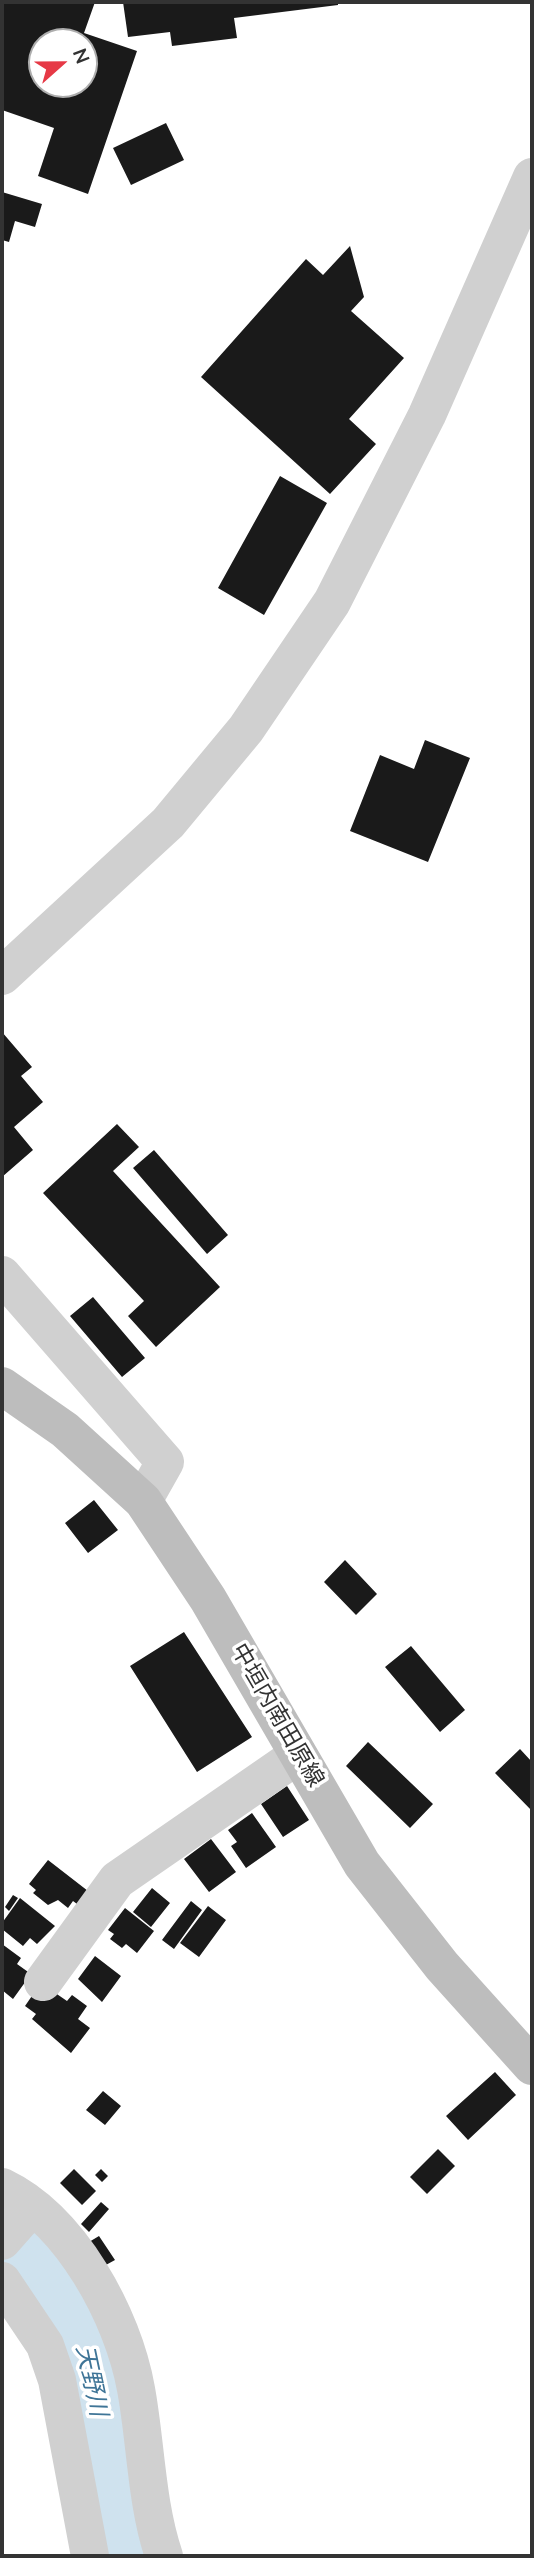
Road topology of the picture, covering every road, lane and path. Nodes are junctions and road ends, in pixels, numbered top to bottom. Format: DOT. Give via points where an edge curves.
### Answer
graph roads {
  1 [pos="532,177"];
  2 [pos="2,976"];
  3 [pos="2,1275"];
  4 [pos="2,1386"];
  5 [pos="143,1501"];
  6 [pos="298,1755"];
  7 [pos="43,1982"];
  8 [pos="532,2066"];
  9 [pos="17,2197"];
  10 [pos="2,2241"];
  11 [pos="2,2281"];
  12 [pos="89,2556"];
  13 [pos="164,2556"];
  1 -- 2 [label="street" via="427,415 332,602 246,729 168,822"];
  3 -- 5 [label="street" via="165,1462"];
  4 -- 5 [label="main road, 中垣内南田原線" via="65,1430"];
  5 -- 6 [label="main road, 中垣内南田原線" via="208,1599"];
  6 -- 7 [label="street" via="117,1880"];
  6 -- 8 [label="main road, 中垣内南田原線" via="362,1864 442,1966"];
  9 -- 10 [label="street"];
  9 -- 13 [label="street" via="73,2248 121,2335 135,2385"];
  11 -- 12 [label="street" via="45,2345 57,2380"];
}
